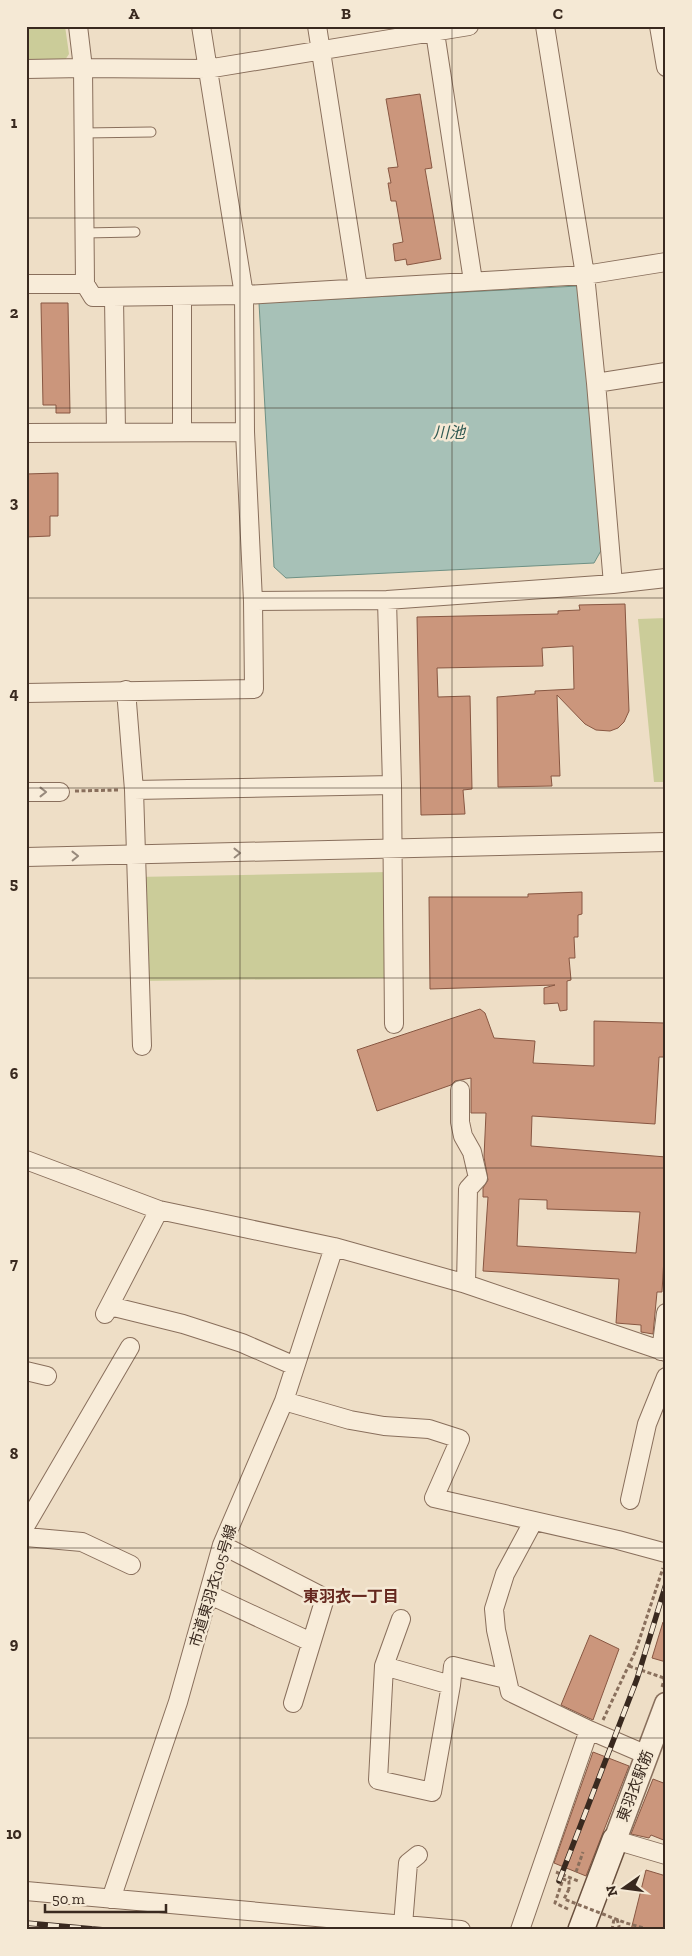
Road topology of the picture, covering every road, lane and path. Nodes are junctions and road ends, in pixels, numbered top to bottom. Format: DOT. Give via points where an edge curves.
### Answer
graph roads {
  1 [pos="78,26"];
  2 [pos="201,26"];
  3 [pos="317,26"];
  4 [pos="469,26"];
  5 [pos="545,26"];
  6 [pos="659,26"];
  7 [pos="434,29"];
  8 [pos="321,51"];
  9 [pos="666,67"];
  10 [pos="83,68"];
  11 [pos="26,69"];
  12 [pos="207,70"];
  13 [pos="84,132"];
  14 [pos="150,132"];
  15 [pos="135,232"];
  16 [pos="85,233"];
  17 [pos="666,262"];
  18 [pos="584,275"];
  19 [pos="473,281"];
  20 [pos="26,284"];
  21 [pos="85,284"];
  22 [pos="358,288"];
  23 [pos="244,295"];
  24 [pos="182,297"];
  25 [pos="114,298"];
  26 [pos="666,372"];
  27 [pos="596,382"];
  28 [pos="116,432"];
  29 [pos="182,432"];
  30 [pos="245,432"];
  31 [pos="26,433"];
  32 [pos="666,578"];
  33 [pos="613,584"];
  34 [pos="386,600"];
  35 [pos="253,601"];
  36 [pos="126,690"];
  37 [pos="26,693"];
  38 [pos="392,785"];
  39 [pos="134,790"];
  40 [pos="26,792"];
  41 [pos="60,792"];
  42 [pos="666,842"];
  43 [pos="392,850"];
  44 [pos="136,855"];
  45 [pos="26,857"];
  46 [pos="394,1024"];
  47 [pos="142,1046"];
  48 [pos="460,1090"];
  49 [pos="26,1160"];
  50 [pos="159,1210"];
  51 [pos="334,1247"];
  52 [pos="466,1284"];
  53 [pos="666,1313"];
  54 [pos="130,1347"];
  55 [pos="664,1352"];
  56 [pos="295,1366"];
  57 [pos="26,1371"];
  58 [pos="47,1376"];
  59 [pos="666,1377"];
  60 [pos="284,1401"];
  61 [pos="630,1500"];
  62 [pos="533,1522"];
  63 [pos="26,1525"];
  64 [pos="26,1537"];
  65 [pos="222,1545"];
  66 [pos="666,1553"];
  67 [pos="666,1559"];
  68 [pos="131,1565"];
  69 [pos="210,1595"];
  70 [pos="401,1619"];
  71 [pos="312,1642"];
  72 [pos="384,1666"];
  73 [pos="628,1666"];
  74 [pos="664,1678"];
  75 [pos="506,1679"];
  76 [pos="451,1685"];
  77 [pos="293,1703"];
  78 [pos="666,1704"];
  79 [pos="589,1730"];
  80 [pos="647,1755"];
  81 [pos="615,1840"];
  82 [pos="583,1852"];
  83 [pos="418,1855"];
  84 [pos="666,1855"];
  85 [pos="548,1870"];
  86 [pos="576,1872"];
  87 [pos="573,1879"];
  88 [pos="582,1883"];
  89 [pos="26,1891"];
  90 [pos="111,1899"];
  91 [pos="616,1919"];
  92 [pos="403,1925"];
  93 [pos="619,1928"];
  94 [pos="461,1930"];
  95 [pos="520,1930"];
  96 [pos="581,1930"];
  97 [pos="612,1930"];
  98 [pos="651,1930"];
  1 -- 10 [label="street"];
  2 -- 12 [label="street"];
  3 -- 8 [label="street"];
  4 -- 7 [label="street"];
  5 -- 18 [label="street"];
  6 -- 9 [label="street"];
  7 -- 8 [label="street"];
  7 -- 19 [label="street"];
  8 -- 12 [label="street"];
  8 -- 22 [label="street"];
  10 -- 11 [label="street"];
  10 -- 12 [label="street"];
  10 -- 13 [label="street"];
  12 -- 23 [label="street"];
  13 -- 14 [label="lane"];
  13 -- 16 [label="street"];
  15 -- 16 [label="lane"];
  16 -- 21 [label="street"];
  17 -- 18 [label="street"];
  18 -- 19 [label="street"];
  18 -- 27 [label="street"];
  19 -- 22 [label="street"];
  20 -- 21 [label="street"];
  21 -- 25 [label="street" via="93,296"];
  22 -- 23 [label="street"];
  23 -- 24 [label="street"];
  23 -- 30 [label="street"];
  24 -- 25 [label="street"];
  24 -- 29 [label="street"];
  25 -- 28 [label="street"];
  26 -- 27 [label="street"];
  27 -- 33 [label="street"];
  28 -- 29 [label="street"];
  28 -- 31 [label="street"];
  29 -- 30 [label="street"];
  30 -- 35 [label="street"];
  32 -- 33 [label="street"];
  33 -- 34 [label="street"];
  34 -- 35 [label="street"];
  34 -- 38 [label="street"];
  35 -- 36 [label="street" via="254,689"];
  36 -- 37 [label="street"];
  36 -- 39 [label="street"];
  38 -- 39 [label="street"];
  38 -- 43 [label="street"];
  39 -- 41 [label="path"];
  39 -- 44 [label="street"];
  40 -- 41 [label="street, one-way"];
  42 -- 43 [label="street"];
  44 -- 43 [label="street, one-way"];
  43 -- 46 [label="street"];
  45 -- 44 [label="street, one-way"];
  44 -- 47 [label="street"];
  48 -- 52 [label="street" via="460,1122 478,1178 468,1189"];
  49 -- 50 [label="street"];
  50 -- 51 [label="street"];
  50 -- 56 [label="street" via="108,1310 182,1324 242,1343"];
  51 -- 52 [label="street"];
  51 -- 56 [label="street, 市道東羽衣105号線"];
  52 -- 55 [label="street"];
  53 -- 55 [label="street"];
  54 -- 63 [label="street"];
  56 -- 60 [label="street, 市道東羽衣105号線"];
  57 -- 58 [label="street"];
  59 -- 61 [label="street" via="647,1424"];
  60 -- 62 [label="street" via="350,1420 429,1429 460,1438 434,1498"];
  60 -- 65 [label="street, 市道東羽衣105号線"];
  62 -- 66 [label="street"];
  62 -- 75 [label="street" via="505,1574 494,1609"];
  64 -- 68 [label="street" via="82,1542"];
  65 -- 69 [label="street, 市道東羽衣105号線"];
  65 -- 71 [label="street" via="325,1598"];
  67 -- 73 [label="path"];
  69 -- 71 [label="street"];
  69 -- 90 [label="street, 市道東羽衣105号線" via="178,1702"];
  70 -- 72 [label="street"];
  71 -- 77 [label="street"];
  72 -- 76 [label="street"];
  72 -- 76 [label="street" via="378,1780 432,1792"];
  73 -- 74 [label="path"];
  73 -- 79 [label="path" via="601,1725"];
  75 -- 76 [label="street" via="453,1666"];
  75 -- 79 [label="street" via="510,1692"];
  78 -- 80 [label="street, 東羽衣駅筋"];
  79 -- 80 [label="street"];
  79 -- 95 [label="street"];
  80 -- 81 [label="street, 東羽衣駅筋"];
  81 -- 84 [label="street"];
  81 -- 96 [label="main road"];
  82 -- 86 [label="path"];
  83 -- 92 [label="street" via="408,1864"];
  85 -- 87 [label="path"];
  87 -- 88 [label="path"];
  87 -- 91 [label="path, bridge" via="564,1899"];
  89 -- 90 [label="street"];
  90 -- 92 [label="street"];
  91 -- 93 [label="path"];
  91 -- 97 [label="path"];
  91 -- 98 [label="path, bridge"];
  92 -- 94 [label="street"];
}
